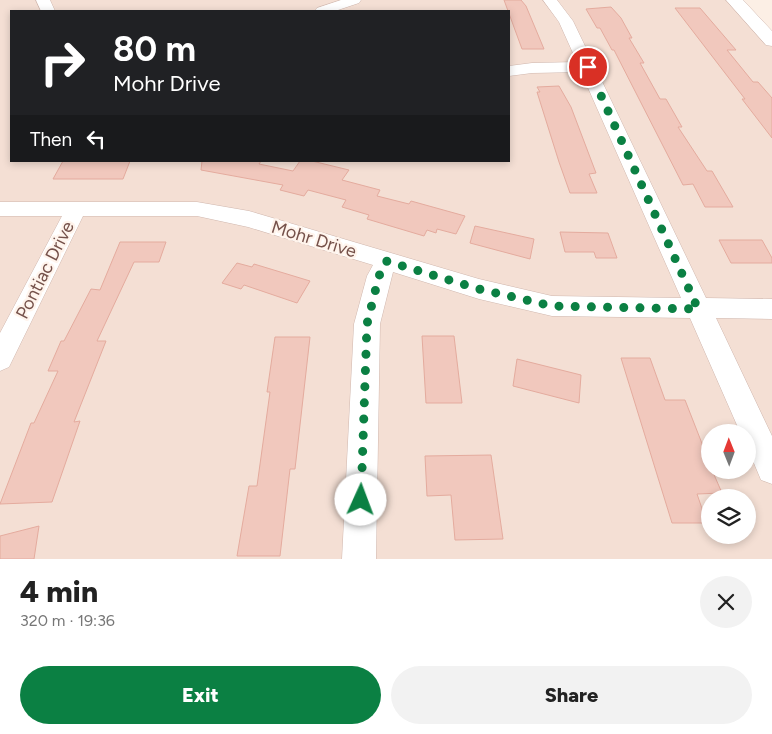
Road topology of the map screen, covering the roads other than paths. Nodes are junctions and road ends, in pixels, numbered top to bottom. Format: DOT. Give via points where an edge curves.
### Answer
graph roads {
  1 [pos="354,0"];
  2 [pos="550,0"];
  3 [pos="734,0"];
  4 [pos="325,10"];
  5 [pos="772,41"];
  6 [pos="588,67"];
  7 [pos="510,71"];
  8 [pos="77,208"];
  9 [pos="0,209"];
  10 [pos="386,261"];
  11 [pos="698,309"];
  12 [pos="772,309"];
  13 [pos="0,359"];
  14 [pos="772,469"];
  15 [pos="359,559"];
  1 -- 4 [label="street"];
  2 -- 6 [label="street" via="566,20"];
  3 -- 5 [label="street"];
  6 -- 7 [label="street"];
  6 -- 11 [label="street"];
  8 -- 9 [label="street, Mohr Drive"];
  8 -- 10 [label="street, Mohr Drive" via="198,209 249,219"];
  8 -- 13 [label="street, Pontiac Drive"];
  10 -- 11 [label="street, Mohr Drive" via="479,289 552,306"];
  10 -- 15 [label="street" via="367,324"];
  11 -- 12 [label="street, Mohr Drive"];
  11 -- 14 [label="street"];
}
